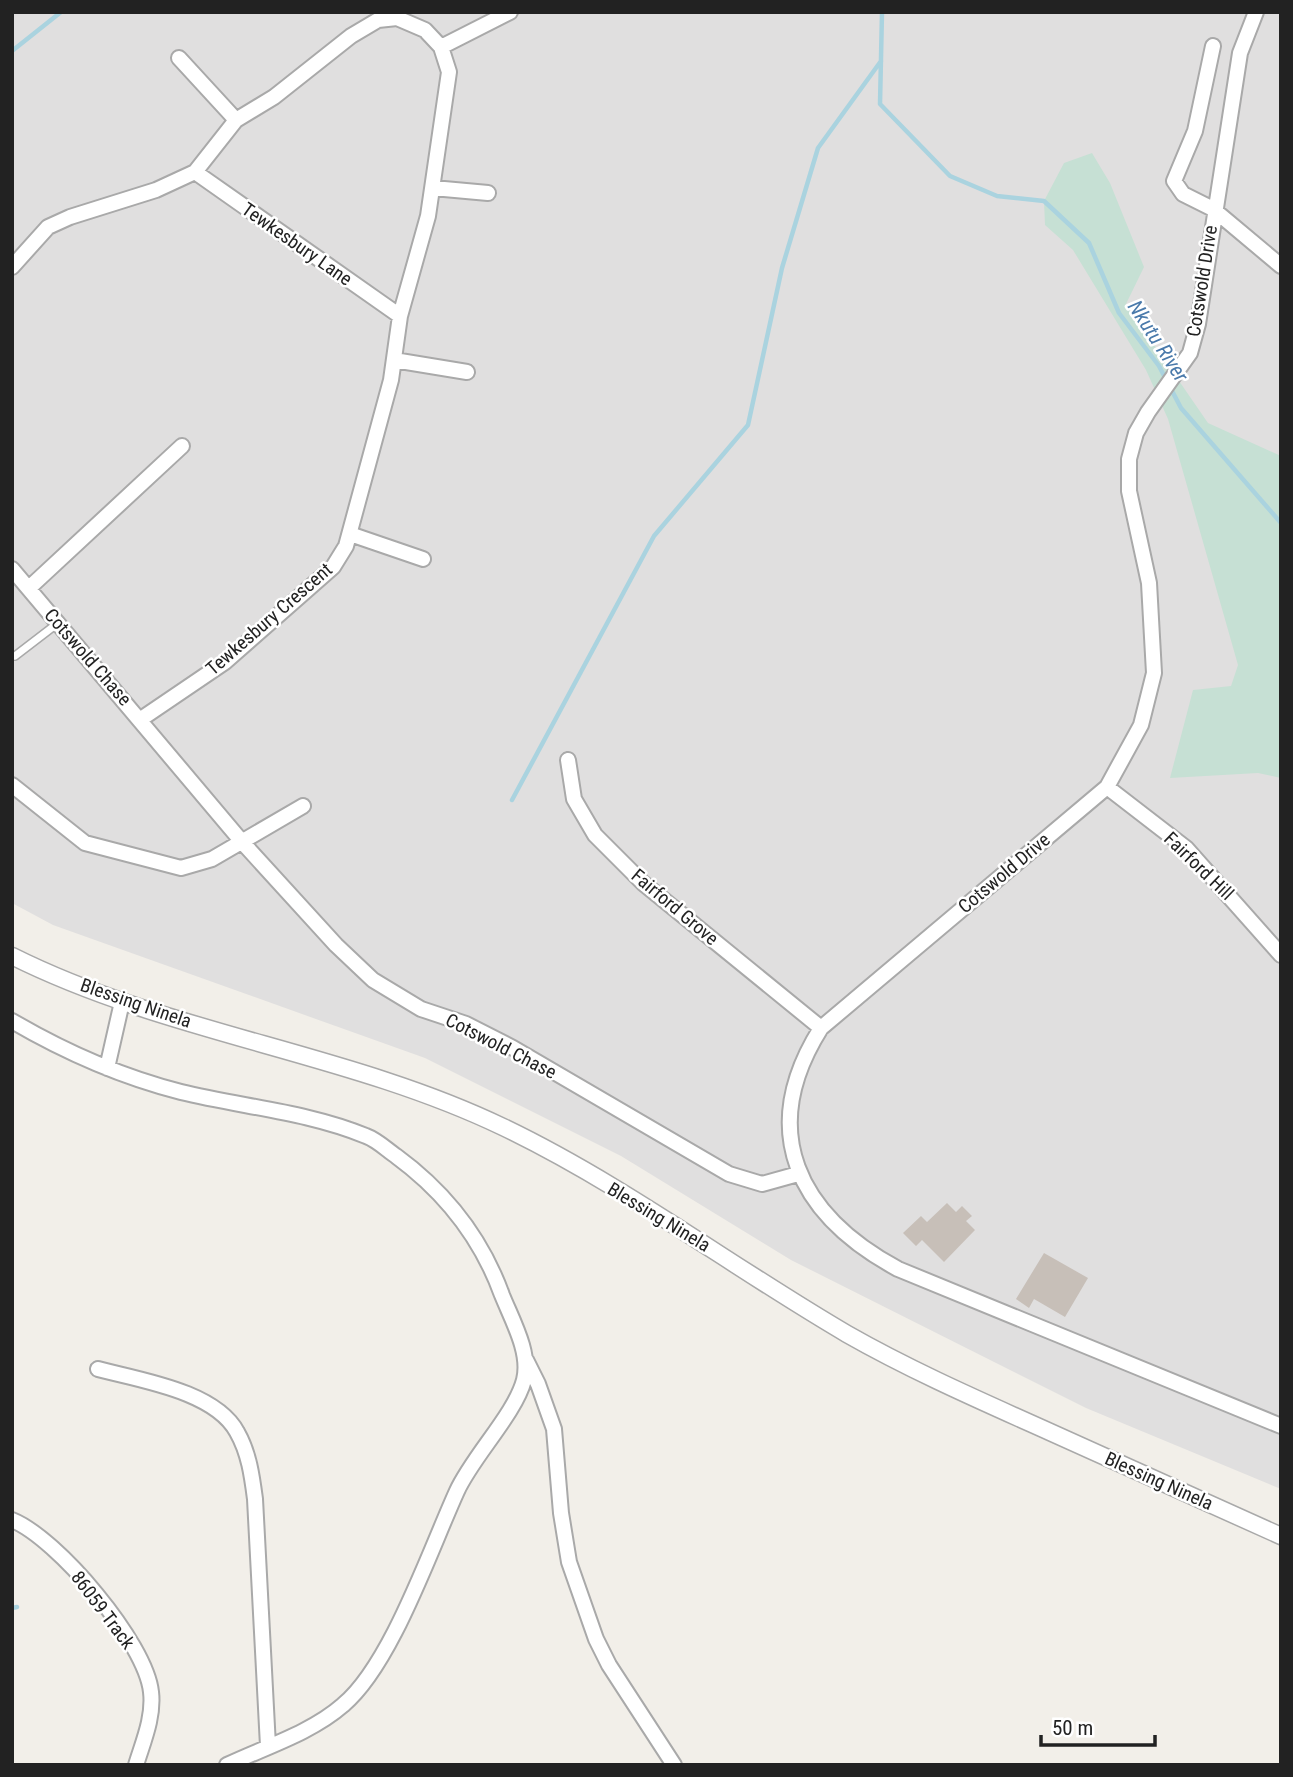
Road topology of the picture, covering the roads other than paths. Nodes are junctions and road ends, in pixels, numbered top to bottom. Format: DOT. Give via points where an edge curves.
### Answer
graph roads {
  1 [pos="510,12"];
  2 [pos="1256,12"];
  3 [pos="377,16"];
  4 [pos="1213,46"];
  5 [pos="441,47"];
  6 [pos="179,58"];
  7 [pos="236,120"];
  8 [pos="195,172"];
  9 [pos="433,188"];
  10 [pos="488,193"];
  11 [pos="1213,209"];
  12 [pos="12,267"];
  13 [pos="1281,267"];
  14 [pos="400,316"];
  15 [pos="394,360"];
  16 [pos="467,372"];
  17 [pos="182,446"];
  18 [pos="350,534"];
  19 [pos="423,559"];
  20 [pos="12,569"];
  21 [pos="29,588"];
  22 [pos="59,622"];
  23 [pos="15,656"];
  24 [pos="141,719"];
  25 [pos="568,760"];
  26 [pos="12,785"];
  27 [pos="1107,787"];
  28 [pos="303,806"];
  29 [pos="243,843"];
  30 [pos="1281,955"];
  31 [pos="12,956"];
  32 [pos="122,1002"];
  33 [pos="12,1021"];
  34 [pos="821,1028"];
  35 [pos="107,1068"];
  36 [pos="798,1174"];
  37 [pos="525,1359"];
  38 [pos="98,1369"];
  39 [pos="1281,1426"];
  40 [pos="12,1520"];
  41 [pos="1281,1535"];
  42 [pos="268,1746"];
  43 [pos="136,1765"];
  44 [pos="227,1765"];
  45 [pos="674,1765"];
  1 -- 5 [label="street"];
  2 -- 11 [label="street, Cotswold Drive" via="1240,53"];
  3 -- 5 [label="street" via="397,18 425,30"];
  3 -- 7 [label="street" via="274,97"];
  4 -- 11 [label="street" via="1195,131 1174,181 1183,194"];
  5 -- 9 [label="street, Tewkesbury Crescent" via="449,72"];
  6 -- 7 [label="street"];
  7 -- 8 [label="street"];
  8 -- 12 [label="street" via="48,227"];
  8 -- 14 [label="street, Tewkesbury Lane"];
  9 -- 10 [label="street"];
  9 -- 14 [label="street, Tewkesbury Crescent"];
  11 -- 13 [label="street"];
  11 -- 27 [label="street, Cotswold Drive" via="1190,353 1148,412 1129,459 1129,491 1149,583 1154,673 1141,725"];
  14 -- 15 [label="street, Tewkesbury Crescent"];
  15 -- 16 [label="street"];
  15 -- 18 [label="street, Tewkesbury Crescent"];
  17 -- 21 [label="street"];
  18 -- 19 [label="street"];
  18 -- 24 [label="street, Tewkesbury Crescent" via="333,567 225,662"];
  20 -- 21 [label="street, Cotswold Chase"];
  21 -- 22 [label="street, Cotswold Chase"];
  22 -- 23 [label="lane"];
  22 -- 24 [label="street, Cotswold Chase"];
  24 -- 29 [label="street, Cotswold Chase"];
  25 -- 34 [label="street, Fairford Grove" via="575,799 595,835 643,883"];
  26 -- 29 [label="street" via="85,843 181,868 193,867"];
  27 -- 30 [label="street, Fairford Hill" via="1186,848"];
  27 -- 34 [label="street, Cotswold Drive"];
  28 -- 29 [label="street"];
  29 -- 36 [label="street, Cotswold Chase" via="373,980 421,1009 466,1024 513,1048 729,1174 762,1184"];
  31 -- 32 [label="street, Blessing Ninela"];
  32 -- 35 [label="street"];
  32 -- 41 [label="street, Blessing Ninela" via="380,1080 506,1128 927,1377"];
  33 -- 35 [label="street"];
  34 -- 36 [label="street, Cotswold Drive" via="807,1051 792,1096 792,1151"];
  35 -- 37 [label="street" via="180,1092 334,1124 370,1137 424,1179 472,1231 494,1271"];
  36 -- 39 [label="street, Cotswold Drive" via="827,1216 855,1242 898,1269"];
  37 -- 42 [label="street" via="520,1392 462,1480 381,1657 342,1706"];
  37 -- 45 [label="street" via="554,1429 569,1562 596,1639"];
  38 -- 42 [label="street" via="203,1401 224,1414 237,1430 249,1460 256,1499"];
  40 -- 43 [label="street, 86059 Track" via="40,1538 86,1581 145,1669 151,1692 149,1722"];
  42 -- 44 [label="street"];
}
